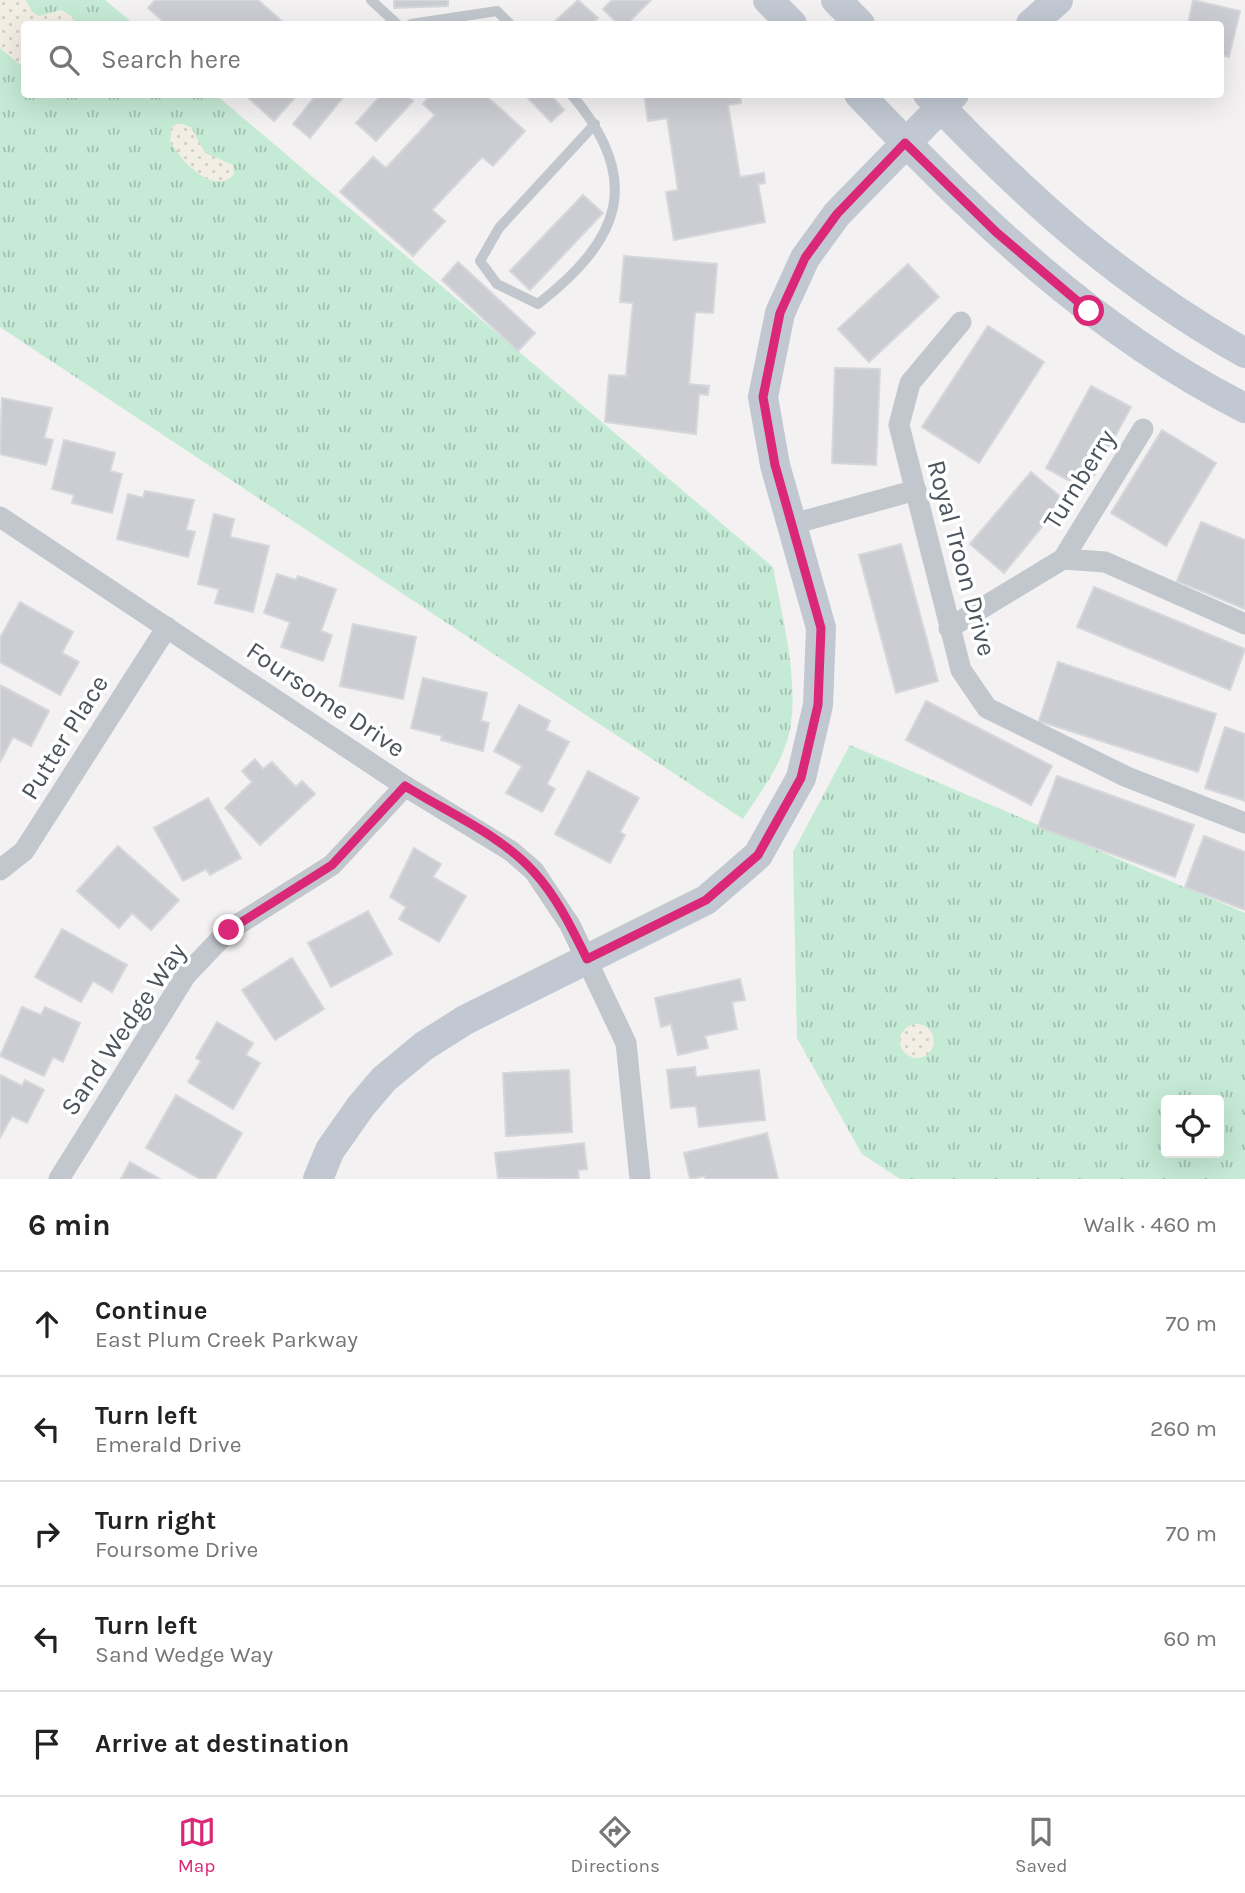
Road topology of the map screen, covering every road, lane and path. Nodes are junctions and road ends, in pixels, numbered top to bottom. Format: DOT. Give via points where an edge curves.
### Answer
graph roads {
  1 [pos="370,0"];
  2 [pos="768,0"];
  3 [pos="836,0"];
  4 [pos="1058,0"];
  5 [pos="394,21"];
  6 [pos="429,21"];
  7 [pos="507,21"];
  8 [pos="789,21"];
  9 [pos="857,21"];
  10 [pos="1034,21"];
  11 [pos="574,98"];
  12 [pos="863,98"];
  13 [pos="941,99"];
  14 [pos="595,124"];
  15 [pos="905,143"];
  16 [pos="961,321"];
  17 [pos="1245,353"];
  18 [pos="1245,408"];
  19 [pos="1143,429"];
  20 [pos="916,490"];
  21 [pos="0,517"];
  22 [pos="793,524"];
  23 [pos="1063,559"];
  24 [pos="1245,624"];
  25 [pos="167,626"];
  26 [pos="949,628"];
  27 [pos="405,786"];
  28 [pos="1245,823"];
  29 [pos="0,870"];
  30 [pos="587,959"];
  31 [pos="59,1179"];
  32 [pos="318,1179"];
  33 [pos="640,1179"];
  1 -- 5 [label="lane"];
  2 -- 8 [label="street"];
  3 -- 9 [label="street"];
  4 -- 10 [label="street"];
  6 -- 7 [label="lane" via="497,10"];
  11 -- 14 [label="lane"];
  12 -- 15 [label="street"];
  13 -- 15 [label="street"];
  13 -- 17 [label="street" via="1030,197 1119,273"];
  14 -- 14 [label="lane" via="614,168 616,201 607,231 569,280 538,304 497,284 480,261 499,228"];
  15 -- 18 [label="street" via="996,232 1089,311"];
  15 -- 22 [label="street" via="829,225 805,258 780,313 763,397 775,465"];
  16 -- 20 [label="street, Royal Troon Drive" via="910,383 904,404 899,425"];
  19 -- 23 [label="street, Turnberry"];
  20 -- 22 [label="street"];
  20 -- 26 [label="street, Royal Troon Drive"];
  21 -- 25 [label="street, Foursome Drive"];
  22 -- 30 [label="street" via="821,628 818,705 801,778 758,855 706,900"];
  23 -- 24 [label="street" via="1105,562"];
  23 -- 26 [label="street"];
  25 -- 27 [label="street, Foursome Drive"];
  25 -- 29 [label="street, Putter Place" via="24,851"];
  26 -- 28 [label="street, Royal Troon Drive" via="961,670 987,708 1127,777"];
  27 -- 30 [label="street, Foursome Drive" via="511,851 534,871 555,899"];
  27 -- 31 [label="street, Sand Wedge Way" via="332,865 229,930 187,975"];
  30 -- 32 [label="street" via="465,1020 384,1079 330,1150"];
  30 -- 33 [label="street, Foursome Drive" via="626,1043"];
}
